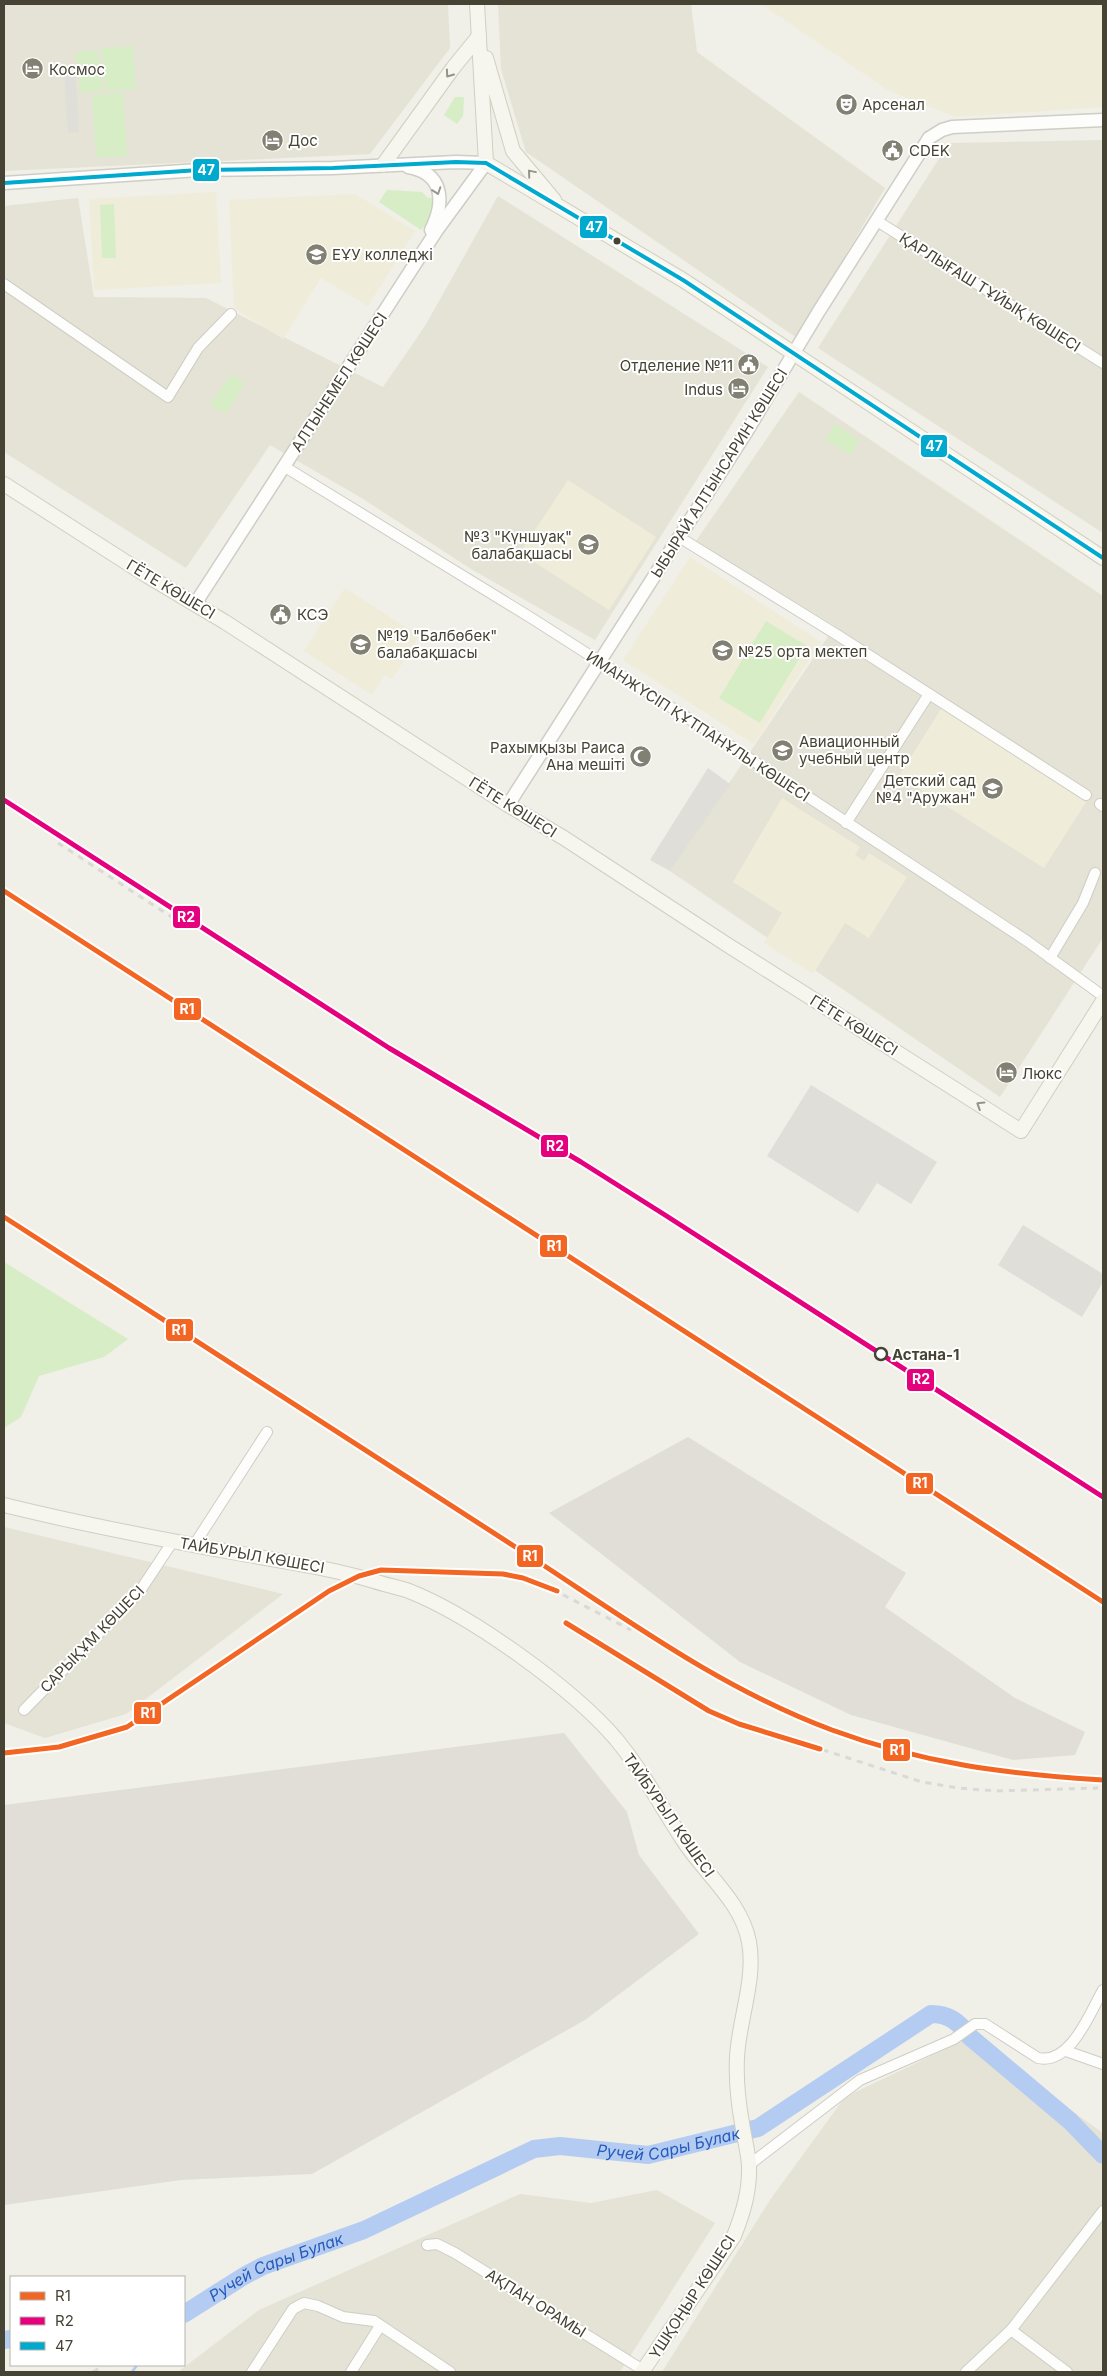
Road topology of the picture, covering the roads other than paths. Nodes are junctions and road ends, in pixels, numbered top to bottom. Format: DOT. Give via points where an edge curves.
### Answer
graph roads {
  1 [pos="477,4"];
  2 [pos="479,36"];
  3 [pos="1103,120"];
  4 [pos="486,163"];
  5 [pos="383,165"];
  6 [pos="4,183"];
  7 [pos="562,210"];
  8 [pos="877,221"];
  9 [pos="417,260"];
  10 [pos="4,284"];
  11 [pos="231,314"];
  12 [pos="793,354"];
  13 [pos="1103,363"];
  14 [pos="285,467"];
  15 [pos="4,484"];
  16 [pos="679,537"];
  17 [pos="1103,558"];
  18 [pos="195,604"];
  19 [pos="599,661"];
  20 [pos="929,694"];
  21 [pos="1086,795"];
  22 [pos="508,804"];
  23 [pos="846,823"];
  24 [pos="1096,873"];
  25 [pos="1050,958"];
  26 [pos="1103,996"];
  27 [pos="1103,1000"];
  28 [pos="267,1432"];
  29 [pos="4,1505"];
  30 [pos="174,1541"];
  31 [pos="194,1545"];
  32 [pos="24,1710"];
  33 [pos="744,1924"];
  34 [pos="1103,1990"];
  35 [pos="1066,2051"];
  36 [pos="1103,2064"];
  37 [pos="749,2165"];
  38 [pos="1103,2211"];
  39 [pos="427,2245"];
  40 [pos="380,2326"];
  41 [pos="1011,2330"];
  42 [pos="642,2371"];
  43 [pos="252,2372"];
  44 [pos="351,2372"];
  45 [pos="450,2372"];
  46 [pos="966,2372"];
  47 [pos="1067,2372"];
  1 -- 2 [label="main road"];
  2 -- 4 [label="main road"];
  2 -- 5 [label="main road, one-way"];
  7 -- 2 [label="main road, one-way" via="513,151"];
  3 -- 8 [label="street, ЫБЫРАЙ АЛТЫНСАРИН КӨШЕСІ" via="942,130 929,138"];
  4 -- 5 [label="street"];
  4 -- 7 [label="main road"];
  4 -- 9 [label="street, АЛТЫНЕМЕЛ КӨШЕСІ"];
  5 -- 6 [label="street" via="199,170"];
  5 -- 9 [label="street, one-way" via="417,169 428,174 438,190 441,202 437,218"];
  7 -- 12 [label="main road" via="683,280"];
  8 -- 12 [label="street, ЫБЫРАЙ АЛТЫНСАРИН КӨШЕСІ"];
  8 -- 13 [label="street, ҚАРЛЫҒАШ ТҰЙЫҚ КӨШЕСІ"];
  9 -- 14 [label="street, АЛТЫНЕМЕЛ КӨШЕСІ"];
  10 -- 11 [label="street" via="168,397 198,348"];
  12 -- 16 [label="street, ЫБЫРАЙ АЛТЫНСАРИН КӨШЕСІ"];
  12 -- 17 [label="main road"];
  14 -- 18 [label="street, АЛТЫНЕМЕЛ КӨШЕСІ"];
  14 -- 19 [label="street, ИМАНЖҮСІП ҚҰТПАНҰЛЫ КӨШЕСІ"];
  15 -- 18 [label="main road, ГЁТЕ КӨШЕСІ"];
  16 -- 19 [label="street, ЫБЫРАЙ АЛТЫНСАРИН КӨШЕСІ"];
  16 -- 20 [label="street"];
  18 -- 22 [label="main road, ГЁТЕ КӨШЕСІ"];
  19 -- 22 [label="street, ЫБЫРАЙ АЛТЫНСАРИН КӨШЕСІ"];
  19 -- 23 [label="street, ИМАНЖҮСІП ҚҰТПАНҰЛЫ КӨШЕСІ"];
  20 -- 21 [label="street"];
  20 -- 23 [label="street"];
  27 -- 22 [label="main road, ГЁТЕ КӨШЕСІ, one-way" via="1021,1130"];
  23 -- 25 [label="street, ИМАНЖҮСІП ҚҰТПАНҰЛЫ КӨШЕСІ"];
  24 -- 25 [label="street" via="1083,903"];
  25 -- 26 [label="street, ИМАНЖҮСІП ҚҰТПАНҰЛЫ КӨШЕСІ"];
  28 -- 31 [label="street"];
  29 -- 30 [label="main road, ТАЙБУРЫЛ КӨШЕСІ"];
  30 -- 31 [label="main road, ТАЙБУРЫЛ КӨШЕСІ"];
  30 -- 32 [label="street, САРЫҚҰМ КӨШЕСІ" via="140,1591"];
  31 -- 33 [label="main road, ТАЙБУРЫЛ КӨШЕСІ" via="339,1571 408,1591 496,1640 580,1704 614,1738 648,1781 684,1842"];
  33 -- 37 [label="main road, ҮШҚОҢЫР КӨШЕСІ" via="751,1959 738,2046 737,2080"];
  34 -- 35 [label="street"];
  35 -- 36 [label="street"];
  35 -- 37 [label="street" via="1038,2058 985,2024 975,2024 954,2038 860,2080"];
  37 -- 42 [label="main road, ҮШҚОҢЫР КӨШЕСІ" via="744,2211 734,2236"];
  38 -- 41 [label="street"];
  39 -- 42 [label="street, АҚПАН ОРАМЫ" via="437,2244 455,2253"];
  40 -- 43 [label="street" via="374,2321 343,2317 304,2303 293,2309"];
  40 -- 44 [label="street"];
  40 -- 45 [label="street"];
  41 -- 46 [label="street"];
  41 -- 47 [label="street"];
}
